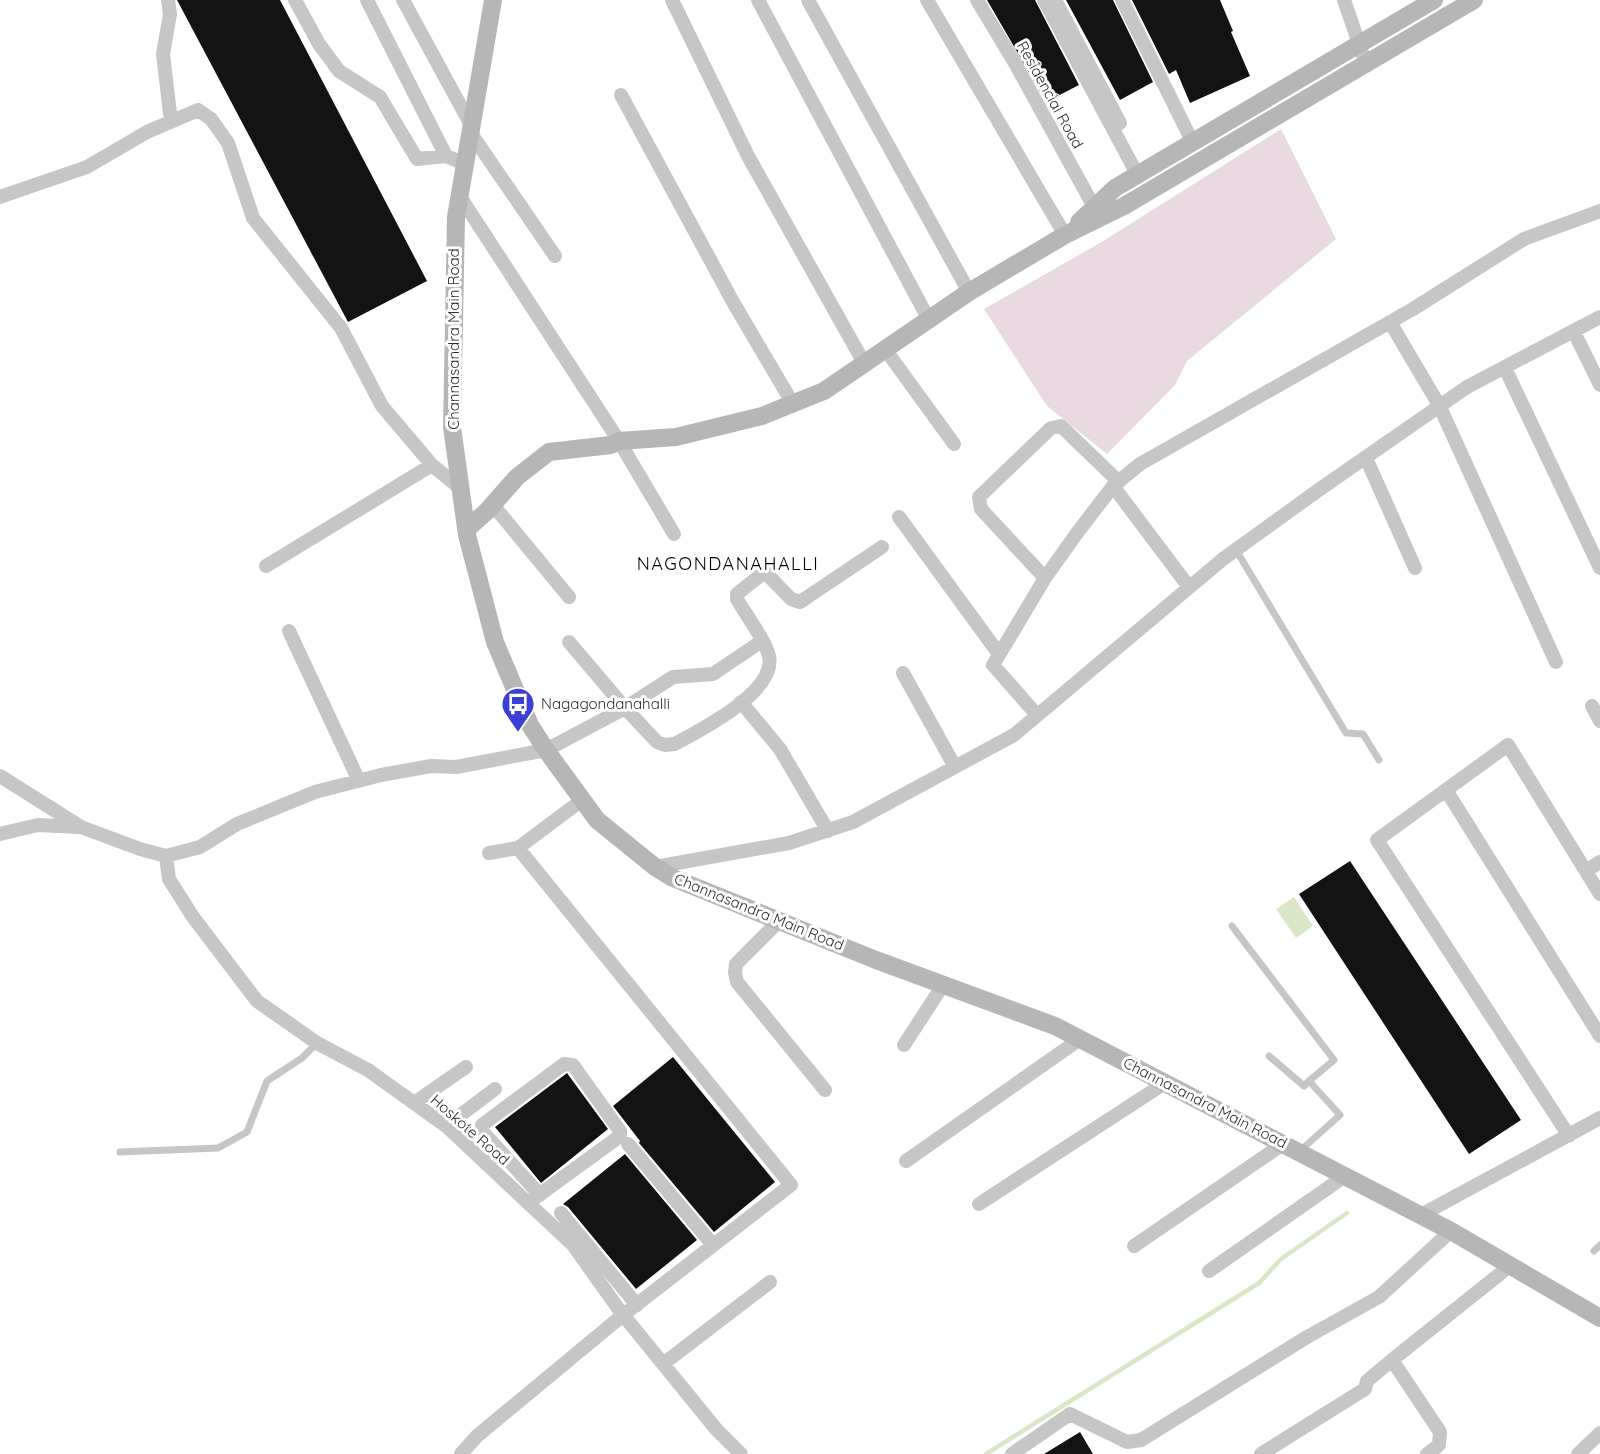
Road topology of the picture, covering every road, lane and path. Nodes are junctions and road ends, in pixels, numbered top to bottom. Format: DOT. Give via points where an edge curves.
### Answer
graph roads {
  1 [pos="168,0"];
  2 [pos="295,0"];
  3 [pos="367,0"];
  4 [pos="403,0"];
  5 [pos="493,0"];
  6 [pos="672,0"];
  7 [pos="758,0"];
  8 [pos="808,0"];
  9 [pos="927,0"];
  10 [pos="977,0"];
  11 [pos="1044,0"];
  12 [pos="1055,0"];
  13 [pos="1122,0"];
  14 [pos="1344,0"];
  15 [pos="1434,0"];
  16 [pos="1474,0"];
  17 [pos="1359,44"];
  18 [pos="1366,64"];
  19 [pos="621,95"];
  20 [pos="171,122"];
  21 [pos="471,129"];
  22 [pos="1192,141"];
  23 [pos="446,156"];
  24 [pos="465,164"];
  25 [pos="1140,172"];
  26 [pos="459,195"];
  27 [pos="0,197"];
  28 [pos="1094,207"];
  29 [pos="1600,211"];
  30 [pos="1065,235"];
  31 [pos="555,256"];
  32 [pos="969,292"];
  33 [pos="1600,317"];
  34 [pos="929,320"];
  35 [pos="1390,322"];
  36 [pos="1574,332"];
  37 [pos="885,349"];
  38 [pos="864,363"];
  39 [pos="1505,368"];
  40 [pos="1600,385"];
  41 [pos="793,404"];
  42 [pos="1439,405"];
  43 [pos="620,441"];
  44 [pos="954,444"];
  45 [pos="1366,458"];
  46 [pos="432,465"];
  47 [pos="1116,484"];
  48 [pos="461,489"];
  49 [pos="493,505"];
  50 [pos="899,517"];
  51 [pos="467,530"];
  52 [pos="674,534"];
  53 [pos="882,547"];
  54 [pos="1236,550"];
  55 [pos="266,566"];
  56 [pos="1414,568"];
  57 [pos="1600,568"];
  58 [pos="1045,578"];
  59 [pos="1190,586"];
  60 [pos="569,597"];
  61 [pos="289,631"];
  62 [pos="762,641"];
  63 [pos="569,642"];
  64 [pos="999,654"];
  65 [pos="1556,662"];
  66 [pos="903,673"];
  67 [pos="741,702"];
  68 [pos="1592,706"];
  69 [pos="625,708"];
  70 [pos="1037,715"];
  71 [pos="1600,721"];
  72 [pos="546,750"];
  73 [pos="1379,760"];
  74 [pos="955,767"];
  75 [pos="0,776"];
  76 [pos="359,781"];
  77 [pos="1446,790"];
  78 [pos="582,800"];
  79 [pos="81,827"];
  80 [pos="828,831"];
  81 [pos="0,834"];
  82 [pos="518,848"];
  83 [pos="489,853"];
  84 [pos="166,856"];
  85 [pos="1600,862"];
  86 [pos="655,867"];
  87 [pos="1586,871"];
  88 [pos="1600,894"];
  89 [pos="779,921"];
  90 [pos="1232,926"];
  91 [pos="943,985"];
  92 [pos="1600,1036"];
  93 [pos="1080,1039"];
  94 [pos="317,1043"];
  95 [pos="904,1045"];
  96 [pos="1269,1056"];
  97 [pos="466,1067"];
  98 [pos="1309,1081"];
  99 [pos="1165,1083"];
  100 [pos="495,1089"];
  101 [pos="825,1090"];
  102 [pos="414,1103"];
  103 [pos="1600,1118"];
  104 [pos="446,1126"];
  105 [pos="1569,1136"];
  106 [pos="628,1144"];
  107 [pos="1291,1148"];
  108 [pos="120,1152"];
  109 [pos="501,1152"];
  110 [pos="906,1161"];
  111 [pos="486,1164"];
  112 [pos="1345,1176"];
  113 [pos="540,1195"];
  114 [pos="528,1203"];
  115 [pos="979,1204"];
  116 [pos="561,1213"];
  117 [pos="1421,1215"];
  118 [pos="1451,1231"];
  119 [pos="713,1245"];
  120 [pos="1600,1245"];
  121 [pos="1134,1246"];
  122 [pos="1594,1251"];
  123 [pos="1511,1265"];
  124 [pos="1209,1271"];
  125 [pos="770,1282"];
  126 [pos="637,1305"];
  127 [pos="623,1315"];
  128 [pos="1600,1317"];
  129 [pos="1392,1360"];
  130 [pos="663,1364"];
  131 [pos="1600,1433"];
  132 [pos="461,1454"];
  133 [pos="741,1454"];
  134 [pos="1012,1454"];
  135 [pos="1261,1454"];
  136 [pos="1427,1454"];
  137 [pos="1578,1454"];
  1 -- 20 [label="street" via="170,14 163,54"];
  2 -- 23 [label="street" via="339,71 380,97 417,159"];
  3 -- 23 [label="street"];
  4 -- 21 [label="street"];
  5 -- 21 [label="street, Channasandra Main Road"];
  6 -- 38 [label="street" via="748,156"];
  7 -- 34 [label="street"];
  8 -- 32 [label="street"];
  9 -- 30 [label="street"];
  10 -- 28 [label="street, Residencial Road"];
  11 -- 25 [label="street"];
  12 -- 25 [label="street" via="1134,150"];
  13 -- 22 [label="street"];
  14 -- 17 [label="street"];
  15 -- 17 [label="street"];
  16 -- 18 [label="street"];
  17 -- 18 [label="street"];
  17 -- 22 [label="street"];
  18 -- 30 [label="street" via="1124,206"];
  19 -- 41 [label="street"];
  20 -- 27 [label="street" via="87,167"];
  20 -- 46 [label="street" via="198,110 211,119 228,143 253,218 341,328 382,406"];
  21 -- 24 [label="street, Channasandra Main Road"];
  21 -- 31 [label="street"];
  22 -- 25 [label="street"];
  23 -- 24 [label="street"];
  24 -- 26 [label="street, Channasandra Main Road"];
  25 -- 28 [label="street" via="1114,188"];
  26 -- 43 [label="street"];
  26 -- 48 [label="street, Channasandra Main Road" via="452,426"];
  28 -- 30 [label="street"];
  29 -- 35 [label="street" via="1524,239"];
  30 -- 32 [label="street"];
  32 -- 34 [label="street"];
  33 -- 36 [label="street"];
  34 -- 37 [label="street"];
  35 -- 42 [label="street"];
  35 -- 47 [label="street" via="1140,464"];
  36 -- 39 [label="street"];
  36 -- 40 [label="street"];
  37 -- 38 [label="street"];
  37 -- 44 [label="street"];
  38 -- 41 [label="street" via="824,391"];
  39 -- 42 [label="street"];
  39 -- 57 [label="street"];
  41 -- 43 [label="street" via="762,416 676,437"];
  42 -- 45 [label="street"];
  42 -- 65 [label="street"];
  43 -- 49 [label="street" via="549,452 517,477"];
  43 -- 52 [label="street"];
  45 -- 54 [label="street"];
  45 -- 56 [label="street"];
  46 -- 48 [label="street"];
  46 -- 55 [label="street"];
  47 -- 58 [label="street"];
  47 -- 58 [label="street" via="1061,426 1051,428 979,497 981,509"];
  47 -- 59 [label="street"];
  48 -- 51 [label="street, Channasandra Main Road"];
  49 -- 51 [label="street"];
  49 -- 60 [label="street"];
  50 -- 64 [label="street"];
  51 -- 72 [label="street, Channasandra Main Road" via="495,642 530,725"];
  53 -- 62 [label="street" via="800,602 790,599 766,573 762,574 736,599"];
  54 -- 59 [label="street"];
  54 -- 73 [label="lane" via="1346,733 1363,734"];
  58 -- 64 [label="street"];
  59 -- 70 [label="street"];
  61 -- 76 [label="street"];
  62 -- 67 [label="street" via="770,667 765,679"];
  62 -- 69 [label="street" via="717,671 676,675"];
  63 -- 69 [label="street"];
  64 -- 70 [label="street" via="993,665"];
  66 -- 74 [label="street"];
  67 -- 69 [label="street" via="700,730 675,744 665,745 657,742"];
  67 -- 80 [label="street" via="780,749"];
  68 -- 71 [label="street"];
  69 -- 72 [label="street"];
  70 -- 74 [label="street" via="1014,735"];
  72 -- 76 [label="street" via="456,767 431,766"];
  72 -- 78 [label="street, Channasandra Main Road"];
  74 -- 80 [label="street" via="853,822"];
  75 -- 79 [label="street"];
  76 -- 84 [label="street" via="315,792 237,824 200,847"];
  77 -- 87 [label="street" via="1508,745"];
  77 -- 92 [label="street"];
  77 -- 105 [label="street" via="1377,840"];
  78 -- 82 [label="street"];
  78 -- 86 [label="street, Channasandra Main Road" via="597,820"];
  79 -- 81 [label="street" via="38,825"];
  79 -- 84 [label="street"];
  80 -- 86 [label="street" via="789,843"];
  82 -- 83 [label="street"];
  82 -- 119 [label="street" via="790,1185"];
  84 -- 94 [label="street, Hoskote Road" via="169,879 193,917 257,1000"];
  85 -- 87 [label="street"];
  86 -- 89 [label="street, Channasandra Main Road"];
  87 -- 88 [label="street"];
  89 -- 91 [label="street, Channasandra Main Road"];
  89 -- 101 [label="street" via="736,964 737,982"];
  90 -- 98 [label="lane" via="1334,1060"];
  91 -- 93 [label="street, Channasandra Main Road"];
  91 -- 95 [label="street"];
  93 -- 99 [label="street, Channasandra Main Road"];
  93 -- 110 [label="street"];
  94 -- 102 [label="street, Hoskote Road" via="368,1070"];
  94 -- 108 [label="lane" via="267,1081 247,1132 228,1143 218,1148"];
  96 -- 98 [label="lane" via="1304,1086"];
  97 -- 102 [label="street"];
  98 -- 107 [label="lane" via="1340,1116"];
  99 -- 107 [label="street, Channasandra Main Road"];
  99 -- 115 [label="street"];
  100 -- 104 [label="street"];
  102 -- 104 [label="street, Hoskote Road"];
  103 -- 105 [label="street"];
  104 -- 111 [label="street, Hoskote Road"];
  105 -- 117 [label="street"];
  106 -- 119 [label="street"];
  107 -- 112 [label="street, Channasandra Main Road"];
  107 -- 121 [label="street"];
  109 -- 111 [label="street"];
  109 -- 113 [label="street"];
  109 -- 113 [label="street" via="482,1131 482,1125 564,1064 573,1065 620,1136"];
  111 -- 114 [label="street, Hoskote Road"];
  112 -- 117 [label="street, Channasandra Main Road"];
  112 -- 124 [label="street"];
  113 -- 114 [label="street"];
  114 -- 127 [label="street, Hoskote Road" via="573,1245"];
  116 -- 126 [label="street"];
  117 -- 118 [label="street, Channasandra Main Road"];
  118 -- 123 [label="street, Channasandra Main Road"];
  118 -- 134 [label="street" via="1379,1297 1141,1440 1127,1442 1070,1414"];
  119 -- 126 [label="street"];
  120 -- 122 [label="lane"];
  123 -- 128 [label="street, Channasandra Main Road"];
  123 -- 129 [label="street"];
  125 -- 130 [label="street"];
  126 -- 127 [label="street"];
  127 -- 130 [label="street, Hoskote Road"];
  127 -- 132 [label="street" via="477,1436"];
  129 -- 135 [label="street" via="1367,1381 1365,1389"];
  129 -- 136 [label="street" via="1440,1432 1439,1446"];
  130 -- 133 [label="street, Hoskote Road" via="716,1430"];
  131 -- 137 [label="street"];
}
